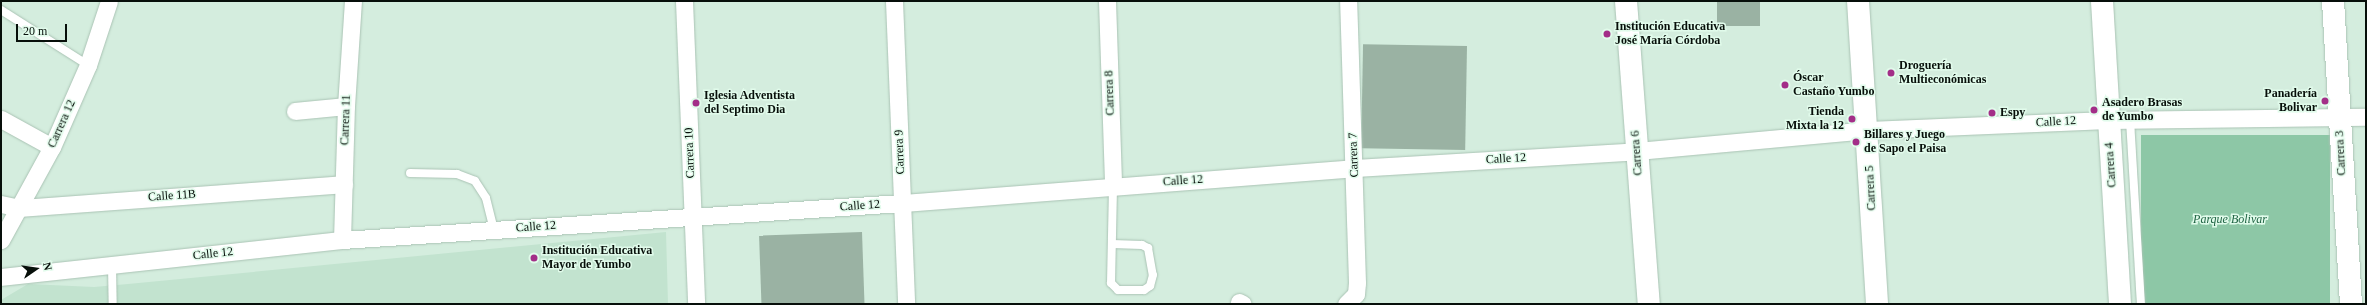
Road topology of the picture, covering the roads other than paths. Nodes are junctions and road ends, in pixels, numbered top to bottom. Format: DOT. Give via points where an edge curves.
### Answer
graph roads {
  1 [pos="109,1"];
  2 [pos="353,1"];
  3 [pos="684,1"];
  4 [pos="894,1"];
  5 [pos="1108,1"];
  6 [pos="1348,1"];
  7 [pos="1626,1"];
  8 [pos="1858,1"];
  9 [pos="2102,1"];
  10 [pos="2333,1"];
  11 [pos="1,10"];
  12 [pos="88,65"];
  13 [pos="346,106"];
  14 [pos="295,111"];
  15 [pos="2366,117"];
  16 [pos="2339,118"];
  17 [pos="1,119"];
  18 [pos="2108,120"];
  19 [pos="2130,120"];
  20 [pos="1868,130"];
  21 [pos="52,147"];
  22 [pos="1637,151"];
  23 [pos="1355,168"];
  24 [pos="410,173"];
  25 [pos="344,184"];
  26 [pos="1113,186"];
  27 [pos="902,203"];
  28 [pos="1,204"];
  29 [pos="20,208"];
  30 [pos="692,216"];
  31 [pos="494,230"];
  32 [pos="1,240"];
  33 [pos="342,240"];
  34 [pos="1112,244"];
  35 [pos="112,265"];
  36 [pos="1,277"];
  37 [pos="113,304"];
  38 [pos="696,304"];
  39 [pos="906,304"];
  40 [pos="1346,304"];
  41 [pos="1649,304"];
  42 [pos="1878,304"];
  43 [pos="2120,304"];
  44 [pos="2141,304"];
  45 [pos="2350,304"];
  1 -- 12 [label="street, Carrera 12"];
  2 -- 13 [label="street, Carrera 11"];
  3 -- 30 [label="street, Carrera 10"];
  4 -- 27 [label="street, Carrera 9"];
  5 -- 26 [label="street, Carrera 8"];
  6 -- 23 [label="street, Carrera 7"];
  7 -- 22 [label="street, Carrera 6"];
  8 -- 20 [label="street, Carrera 5"];
  9 -- 18 [label="street, Carrera 4"];
  10 -- 16 [label="street, Carrera 3"];
  11 -- 12 [label="lane"];
  12 -- 21 [label="street, Carrera 12"];
  13 -- 14 [label="street"];
  13 -- 25 [label="street, Carrera 11"];
  15 -- 16 [label="street, Calle 12"];
  16 -- 19 [label="street, Calle 12"];
  16 -- 45 [label="street, Carrera 3"];
  17 -- 21 [label="street"];
  18 -- 19 [label="street, Calle 12"];
  18 -- 20 [label="street, Calle 12"];
  18 -- 43 [label="street, Carrera 4"];
  19 -- 44 [label="lane"];
  20 -- 22 [label="street, Calle 12"];
  20 -- 42 [label="street, Carrera 5"];
  21 -- 29 [label="street, Carrera 12"];
  22 -- 23 [label="street, Calle 12"];
  22 -- 41 [label="street, Carrera 6"];
  23 -- 26 [label="street, Calle 12"];
  23 -- 40 [label="street, Carrera 7" via="1357,283 1356,294"];
  24 -- 31 [label="lane" via="457,174 475,181 486,198"];
  25 -- 29 [label="street, Calle 11B"];
  25 -- 33 [label="street, Carrera 11"];
  26 -- 27 [label="street, Calle 12"];
  26 -- 34 [label="lane"];
  27 -- 30 [label="street, Calle 12"];
  27 -- 39 [label="street, Carrera 9"];
  28 -- 29 [label="street, Calle 11B"];
  29 -- 32 [label="street, Carrera 12"];
  30 -- 31 [label="street, Calle 12"];
  30 -- 38 [label="street, Carrera 10"];
  31 -- 33 [label="street, Calle 12"];
  33 -- 35 [label="street, Calle 12"];
  34 -- 34 [label="lane" via="1142,245 1148,248 1153,276 1150,286 1144,290 1113,288"];
  35 -- 36 [label="street, Calle 12"];
  35 -- 37 [label="lane"];
}
